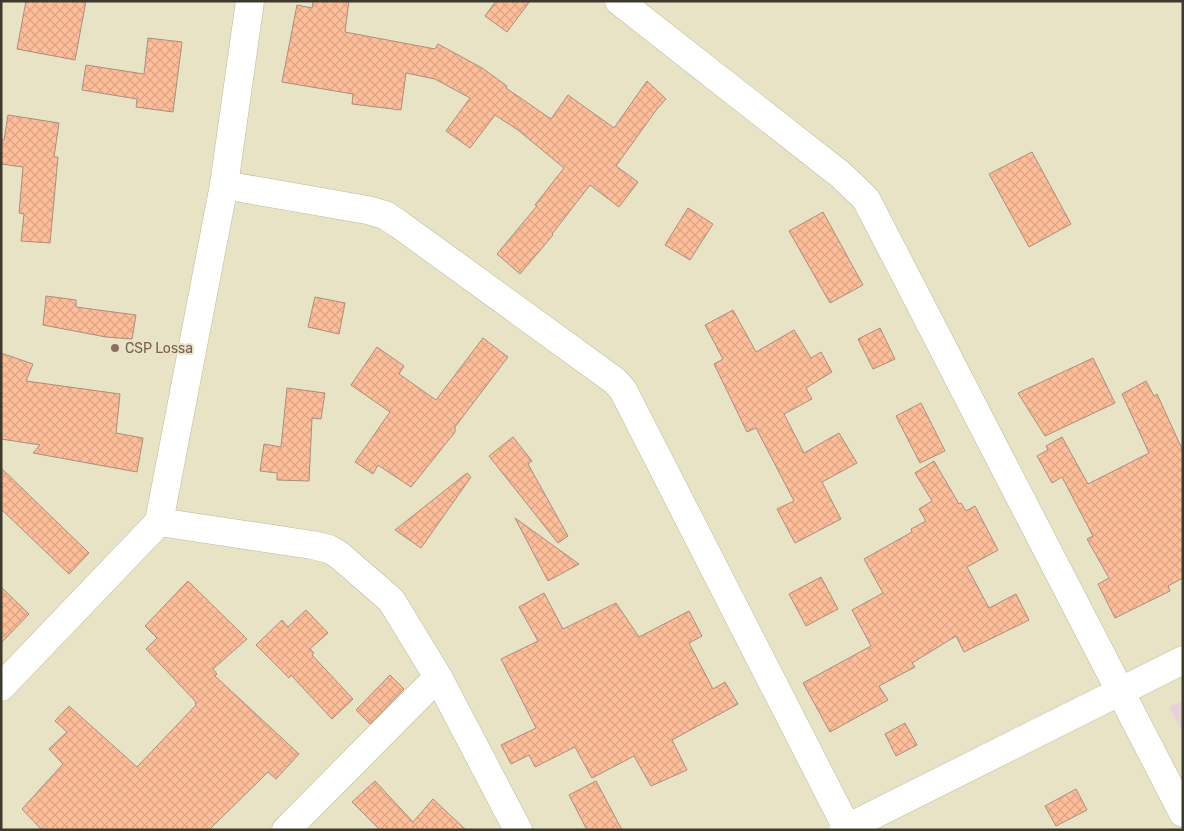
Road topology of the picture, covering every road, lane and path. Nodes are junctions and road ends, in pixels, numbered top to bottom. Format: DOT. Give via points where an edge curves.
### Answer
graph roads {
  1 [pos="250,1"];
  2 [pos="619,1"];
  3 [pos="224,186"];
  4 [pos="159,522"];
  5 [pos="1183,660"];
  6 [pos="438,676"];
  7 [pos="1,687"];
  8 [pos="1121,691"];
  9 [pos="1183,813"];
  10 [pos="846,829"];
  11 [pos="286,830"];
  12 [pos="518,830"];
  1 -- 3 [label="street"];
  2 -- 8 [label="street" via="841,175 866,199"];
  3 -- 4 [label="street"];
  3 -- 10 [label="street" via="367,210 385,216 615,381 623,390"];
  4 -- 6 [label="street" via="329,549 391,600"];
  4 -- 7 [label="street"];
  5 -- 8 [label="street"];
  6 -- 11 [label="street"];
  6 -- 12 [label="street"];
  8 -- 9 [label="street"];
  8 -- 10 [label="street"];
}
